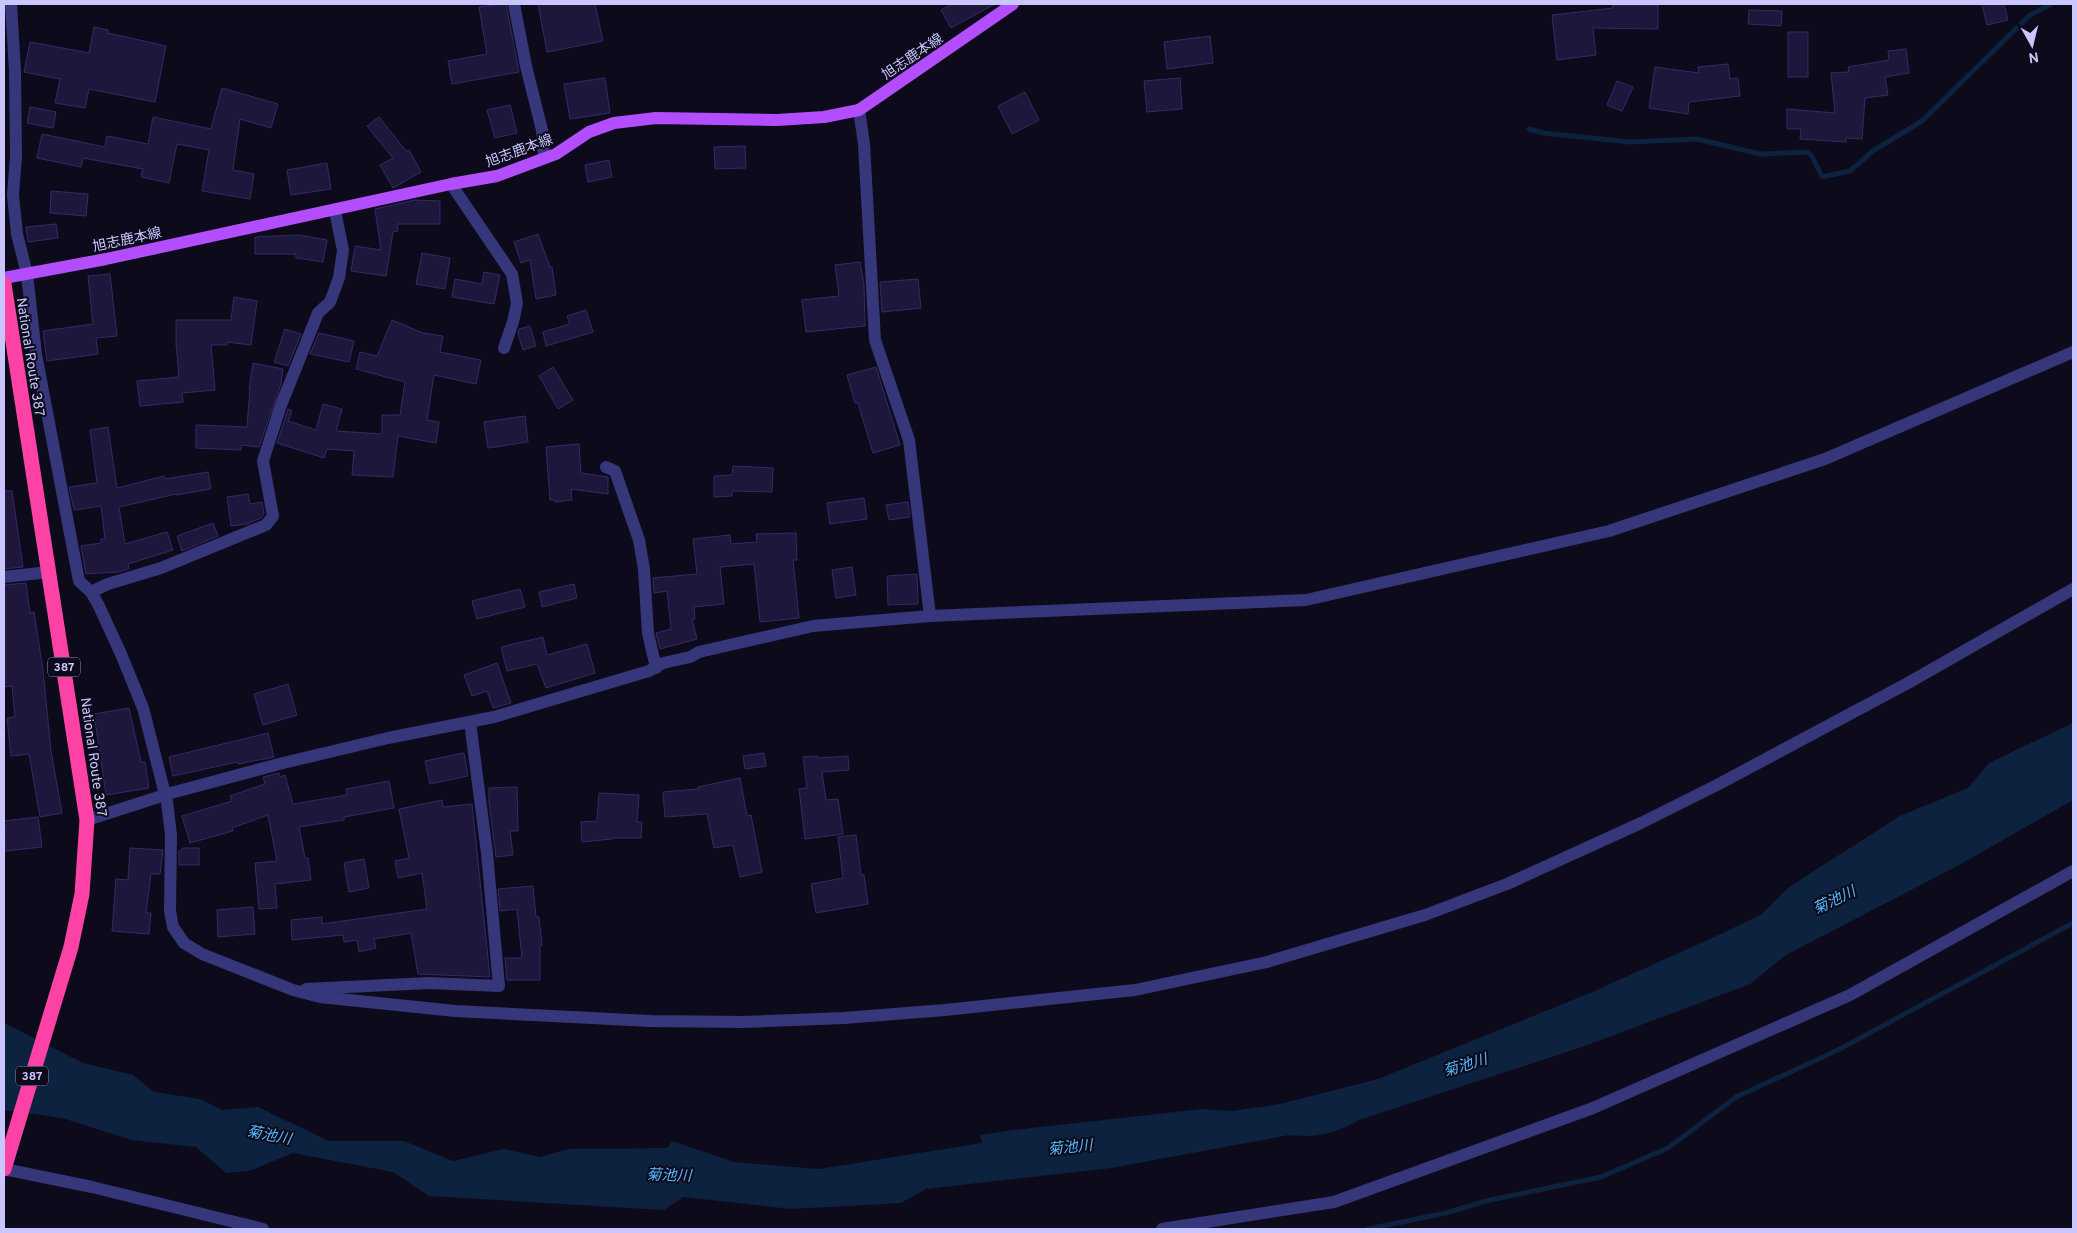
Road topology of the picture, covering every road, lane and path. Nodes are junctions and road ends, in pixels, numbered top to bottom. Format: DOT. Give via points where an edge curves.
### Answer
graph roads {
  1 [pos="11,4"];
  2 [pos="514,4"];
  3 [pos="1013,4"];
  4 [pos="859,110"];
  5 [pos="544,158"];
  6 [pos="451,184"];
  7 [pos="335,211"];
  8 [pos="27,274"];
  9 [pos="4,278"];
  10 [pos="4,284"];
  11 [pos="8,347"];
  12 [pos="504,348"];
  13 [pos="2073,352"];
  14 [pos="606,467"];
  15 [pos="49,572"];
  16 [pos="4,577"];
  17 [pos="2073,589"];
  18 [pos="91,592"];
  19 [pos="930,616"];
  20 [pos="656,668"];
  21 [pos="470,722"];
  22 [pos="165,796"];
  23 [pos="87,820"];
  24 [pos="2073,871"];
  25 [pos="293,990"];
  26 [pos="4,1167"];
  27 [pos="263,1229"];
  28 [pos="1162,1229"];
  1 -- 8 [label="street" via="16,157 13,195 17,234"];
  2 -- 5 [label="street" via="542,130"];
  3 -- 4 [label="main road, 旭志鹿本線"];
  4 -- 5 [label="main road, 旭志鹿本線" via="824,117 656,118 614,123 589,132 556,154"];
  4 -- 19 [label="street" via="864,144 875,340 909,440"];
  5 -- 6 [label="main road, 旭志鹿本線" via="497,176"];
  6 -- 7 [label="main road, 旭志鹿本線"];
  6 -- 12 [label="street" via="512,274 516,303 514,322"];
  7 -- 8 [label="main road, 旭志鹿本線"];
  7 -- 18 [label="street" via="343,250 339,278 330,302 318,313 281,405 263,461 273,516 266,525 161,568"];
  8 -- 9 [label="main road, 旭志鹿本線"];
  8 -- 18 [label="street" via="36,354 78,581"];
  10 -- 11 [label="highway, National Route 387 / 387"];
  11 -- 15 [label="highway, National Route 387 / 387"];
  13 -- 19 [label="street" via="1825,459 1590,536 1306,600"];
  14 -- 20 [label="street" via="615,471 640,540 648,633"];
  15 -- 16 [label="street"];
  15 -- 23 [label="highway, National Route 387 / 387"];
  17 -- 25 [label="street" via="1908,683 1641,823 1507,884 1425,915 1267,962 1135,990 844,1018 742,1022 650,1021 455,1011 320,997"];
  18 -- 22 [label="street" via="143,708"];
  19 -- 20 [label="street" via="813,626 699,652"];
  20 -- 21 [label="street" via="548,702"];
  21 -- 22 [label="street" via="315,755"];
  21 -- 25 [label="street" via="487,853 499,986 429,983"];
  22 -- 23 [label="street"];
  22 -- 25 [label="street" via="171,836 170,911 173,927 184,943 202,954"];
  23 -- 26 [label="highway, National Route 387 / 387" via="82,894 72,947"];
  24 -- 28 [label="street" via="1850,995 1593,1108 1334,1202"];
  26 -- 27 [label="street"];
}
